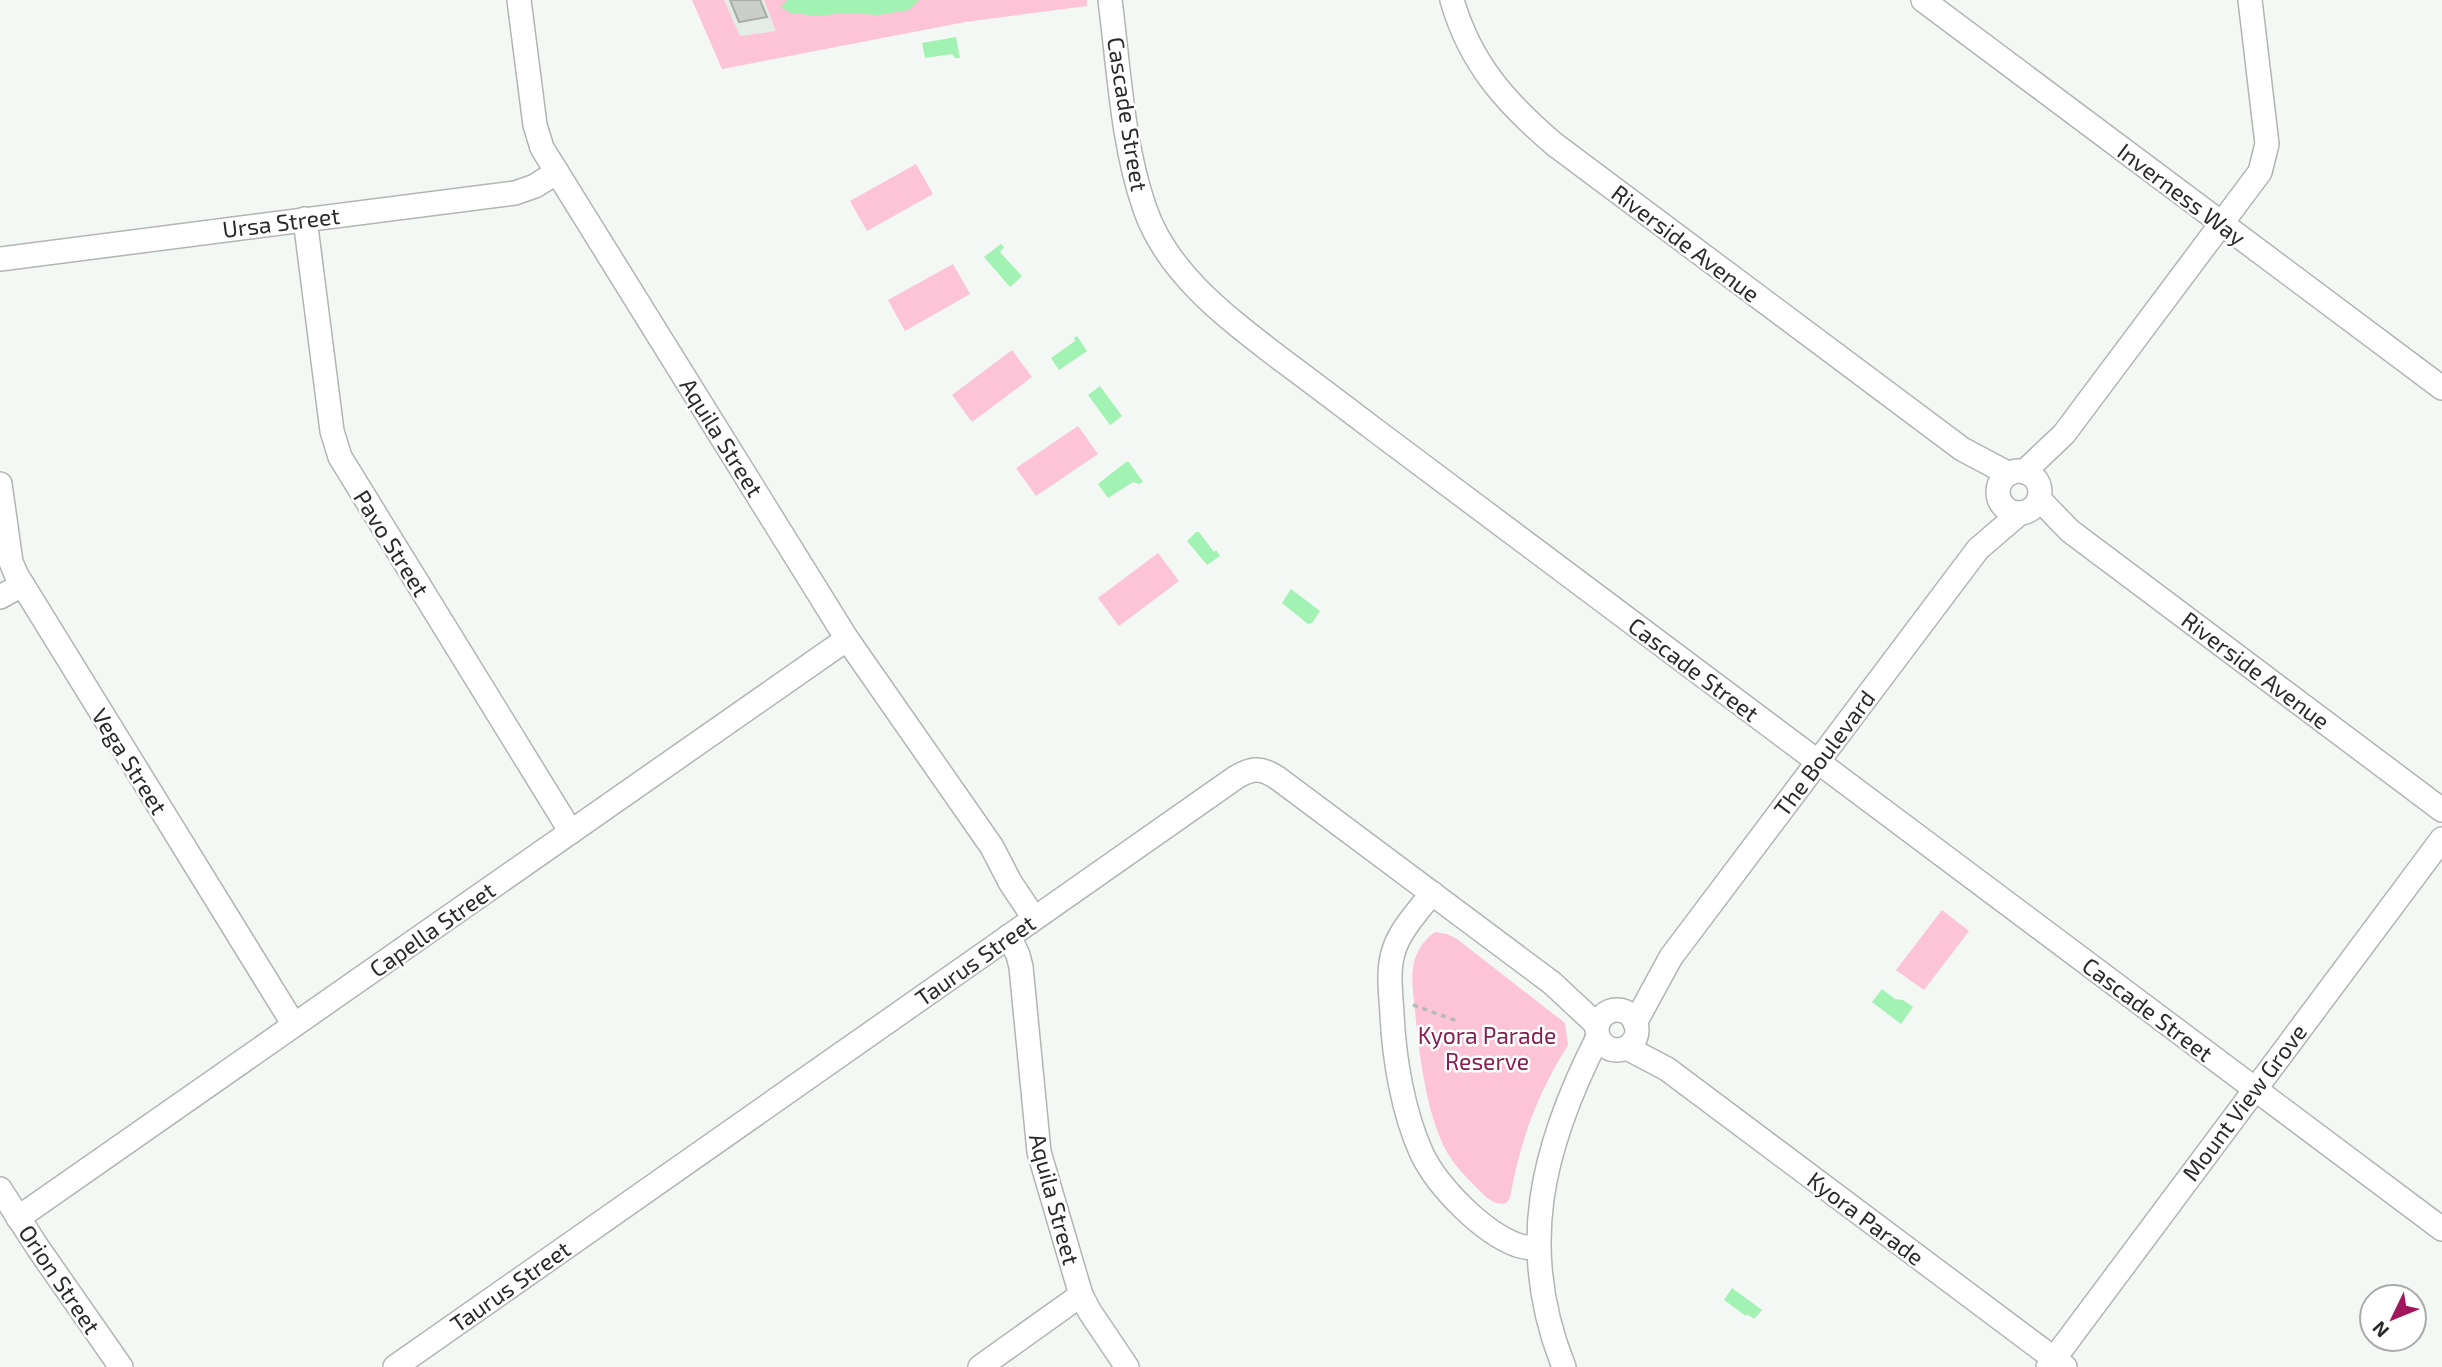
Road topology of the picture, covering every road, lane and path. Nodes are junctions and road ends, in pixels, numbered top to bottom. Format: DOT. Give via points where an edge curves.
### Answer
graph roads {
  1 [pos="519,0"];
  2 [pos="1110,0"];
  3 [pos="1452,0"];
  4 [pos="1923,0"];
  5 [pos="2250,0"];
  6 [pos="556,172"];
  7 [pos="305,219"];
  8 [pos="2221,223"];
  9 [pos="0,259"];
  10 [pos="2442,388"];
  11 [pos="0,484"];
  12 [pos="2020,493"];
  13 [pos="22,585"];
  14 [pos="0,597"];
  15 [pos="846,639"];
  16 [pos="1818,762"];
  17 [pos="2442,810"];
  18 [pos="571,832"];
  19 [pos="2442,839"];
  20 [pos="1432,893"];
  21 [pos="1040,915"];
  22 [pos="1009,936"];
  23 [pos="1413,1004"];
  24 [pos="1460,1022"];
  25 [pos="294,1025"];
  26 [pos="1617,1030"];
  27 [pos="2254,1089"];
  28 [pos="0,1189"];
  29 [pos="18,1219"];
  30 [pos="2442,1229"];
  31 [pos="1538,1249"];
  32 [pos="1081,1295"];
  33 [pos="2056,1364"];
  34 [pos="121,1367"];
  35 [pos="394,1367"];
  36 [pos="980,1367"];
  37 [pos="1127,1367"];
  38 [pos="1564,1367"];
  1 -- 6 [label="street, Aquila Street" via="538,139"];
  2 -- 16 [label="street, Cascade Street" via="1136,180 1160,239 1198,290 1252,337"];
  3 -- 12 [label="street, Riverside Avenue" via="1483,70 1522,117"];
  4 -- 8 [label="street, Inverness Way"];
  5 -- 8 [label="street, The Boulevard" via="2267,144 2260,172"];
  6 -- 7 [label="street, Ursa Street" via="515,193"];
  6 -- 15 [label="street, Aquila Street"];
  7 -- 9 [label="street, Ursa Street"];
  7 -- 18 [label="street, Pavo Street" via="333,438 340,457"];
  8 -- 10 [label="street, Inverness Way"];
  8 -- 12 [label="street, The Boulevard"];
  11 -- 13 [label="street, Vega Street" via="11,562"];
  12 -- 16 [label="street, The Boulevard"];
  12 -- 17 [label="street, Riverside Avenue"];
  13 -- 14 [label="street"];
  13 -- 25 [label="street, Vega Street"];
  15 -- 18 [label="street, Capella Street"];
  15 -- 21 [label="street, Aquila Street" via="992,847 1019,876"];
  16 -- 26 [label="street, The Boulevard"];
  16 -- 27 [label="street, Cascade Street"];
  18 -- 25 [label="street, Capella Street"];
  19 -- 27 [label="street, Mount View Grove"];
  20 -- 21 [label="street, Taurus Street" via="1276,777 1258,769 1235,778"];
  20 -- 26 [label="street, Taurus Street"];
  20 -- 31 [label="street" via="1398,942 1391,969 1395,1053 1412,1122 1423,1154 1457,1201 1498,1235"];
  21 -- 22 [label="street, Taurus Street"];
  22 -- 32 [label="street, Aquila Street" via="1021,967 1039,1152"];
  22 -- 35 [label="street, Taurus Street"];
  23 -- 24 [label="path"];
  25 -- 29 [label="street, Capella Street"];
  26 -- 31 [label="street, The Boulevard" via="1555,1140 1542,1192"];
  26 -- 33 [label="street, Kyora Parade"];
  27 -- 30 [label="street, Cascade Street"];
  27 -- 33 [label="street, Mount View Grove"];
  28 -- 29 [label="street, Orion Street"];
  29 -- 34 [label="street, Orion Street"];
  31 -- 38 [label="street, The Boulevard" via="1546,1311"];
  32 -- 36 [label="street"];
  32 -- 37 [label="street, Aquila Street"];
}
